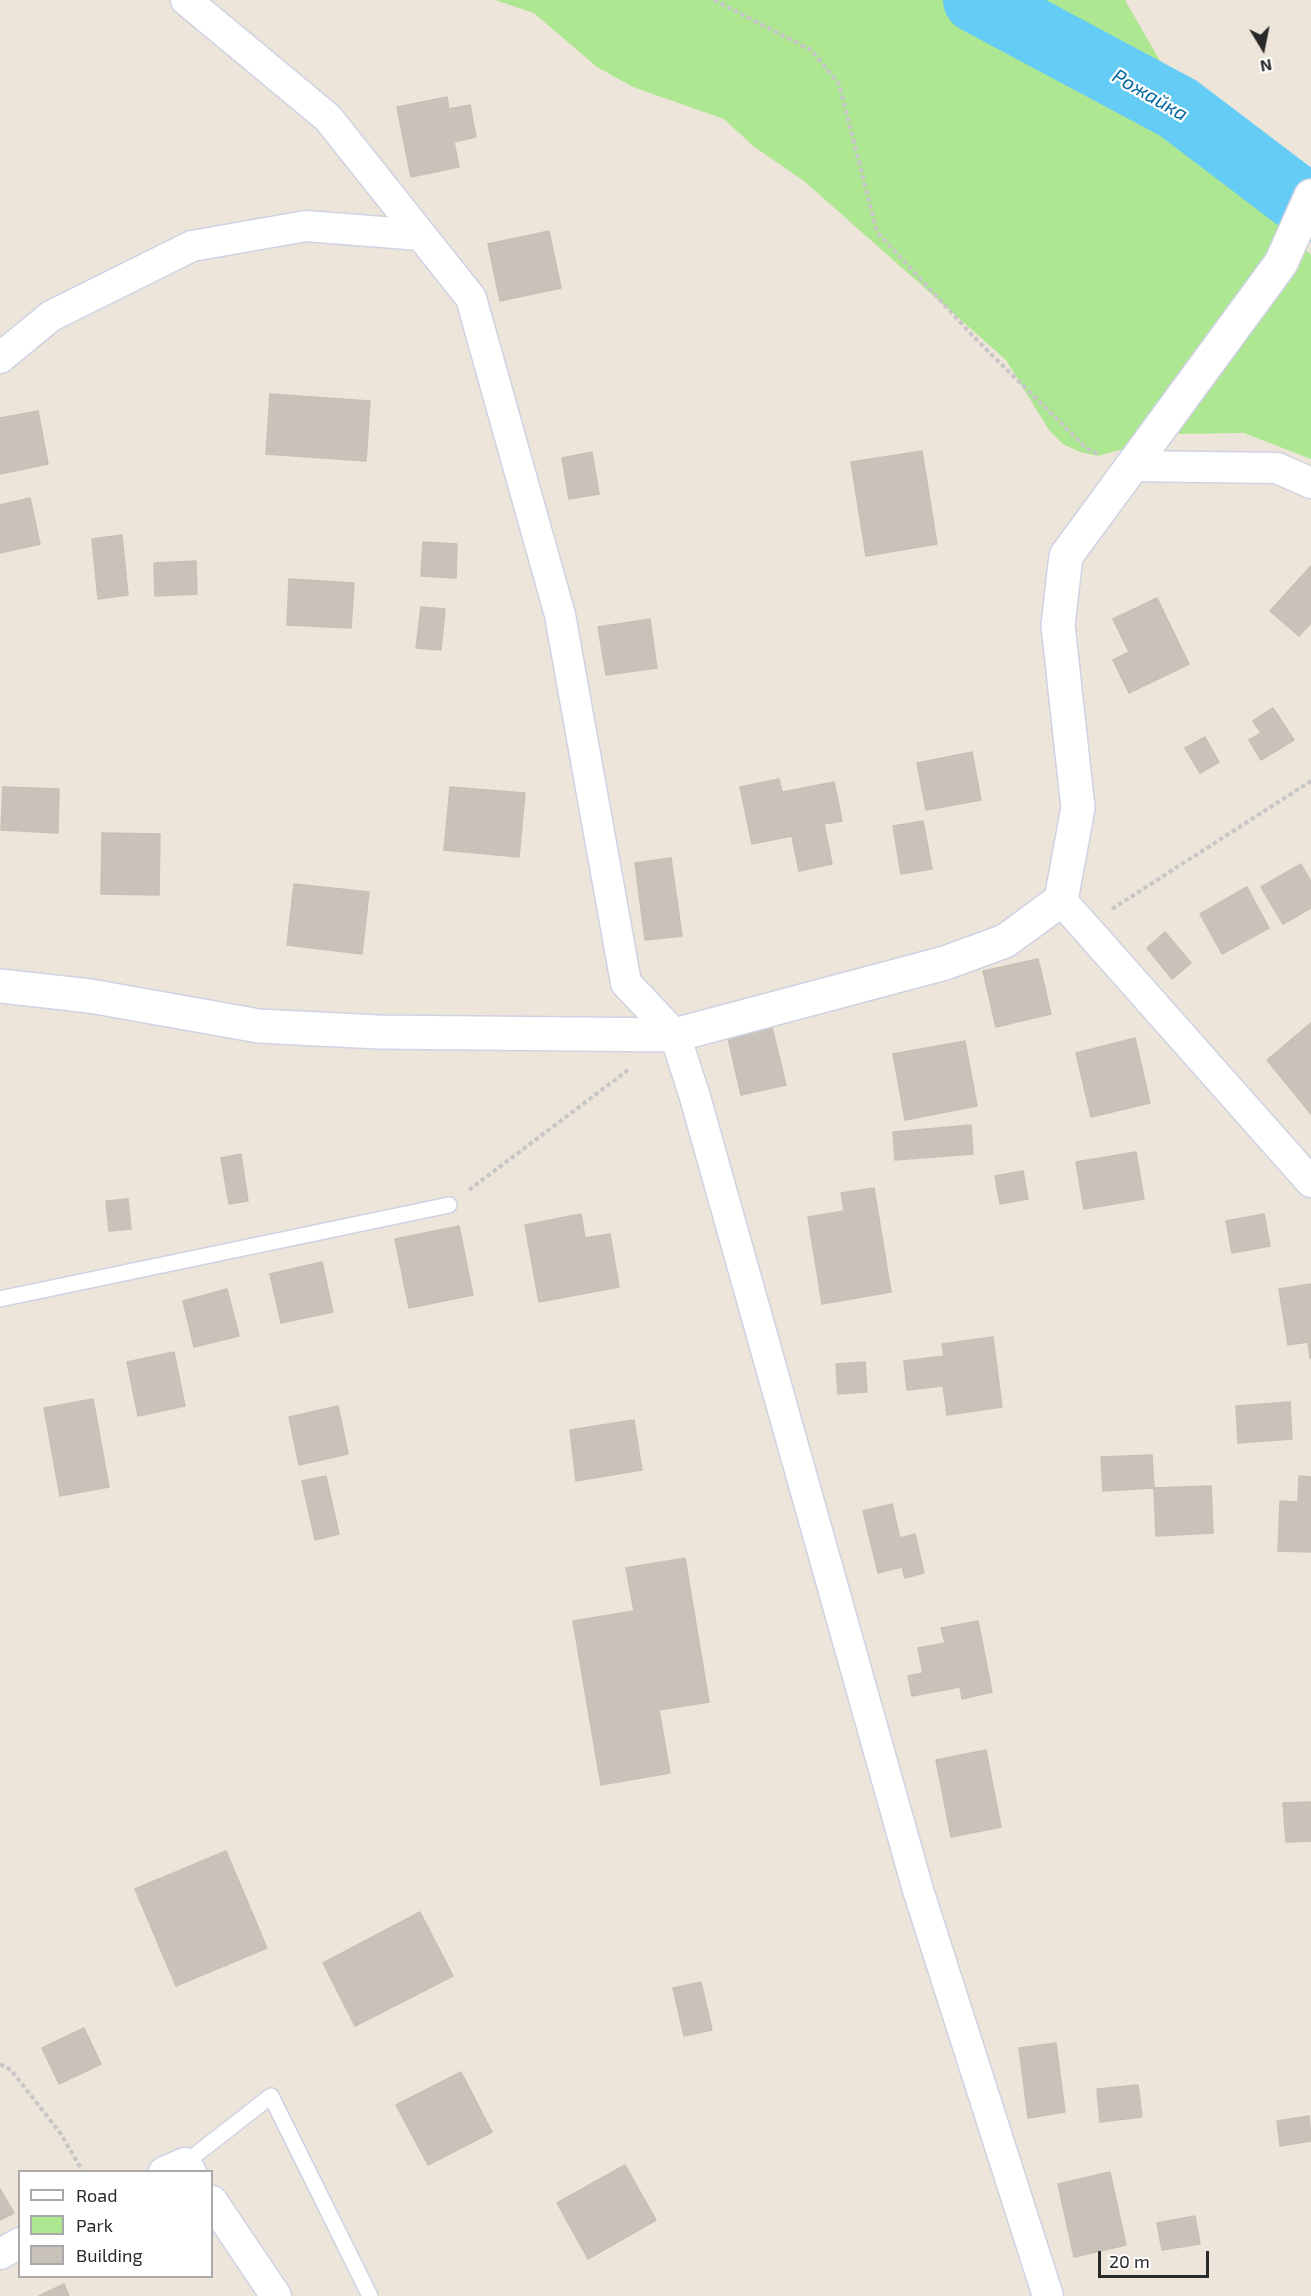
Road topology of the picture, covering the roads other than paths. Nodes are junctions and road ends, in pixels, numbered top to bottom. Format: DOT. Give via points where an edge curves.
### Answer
graph roads {
  1 [pos="186,0"];
  2 [pos="1311,196"];
  3 [pos="420,235"];
  4 [pos="0,358"];
  5 [pos="1130,466"];
  6 [pos="1311,483"];
  7 [pos="1061,900"];
  8 [pos="0,986"];
  9 [pos="675,1035"];
  10 [pos="1311,1182"];
  11 [pos="449,1205"];
  12 [pos="0,1299"];
  13 [pos="180,2169"];
  14 [pos="213,2202"];
  15 [pos="18,2243"];
  16 [pos="0,2254"];
  17 [pos="276,2296"];
  18 [pos="370,2296"];
  19 [pos="1048,2296"];
  1 -- 3 [label="street" via="328,118"];
  2 -- 5 [label="street" via="1281,263"];
  3 -- 4 [label="street" via="306,226 192,246 51,316"];
  3 -- 9 [label="street" via="471,298 560,615 626,983"];
  5 -- 6 [label="street" via="1277,468"];
  5 -- 7 [label="street" via="1066,556 1058,624 1078,808"];
  7 -- 9 [label="street" via="1005,941 945,963"];
  7 -- 10 [label="street"];
  8 -- 9 [label="street" via="90,996 259,1026 378,1032"];
  9 -- 19 [label="street" via="918,1890"];
  11 -- 12 [label="lane"];
  13 -- 18 [label="lane" via="271,2096"];
  14 -- 17 [label="street"];
  15 -- 16 [label="street"];
}
